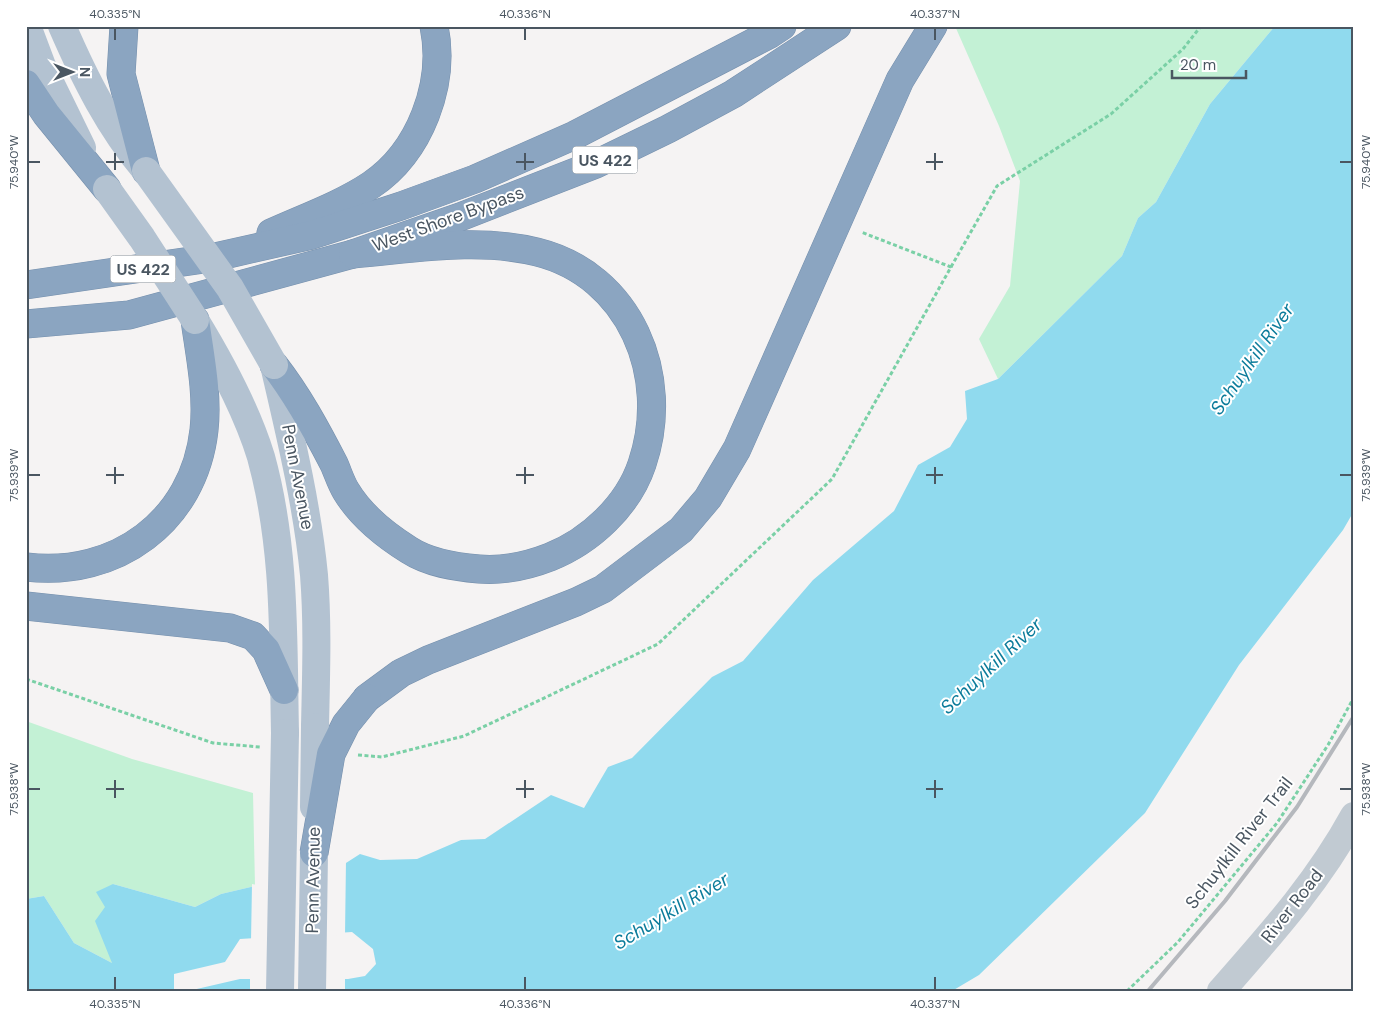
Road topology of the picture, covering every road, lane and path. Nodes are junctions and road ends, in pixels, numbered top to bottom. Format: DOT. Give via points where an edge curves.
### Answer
graph roads {
  1 [pos="27,26"];
  2 [pos="62,26"];
  3 [pos="124,26"];
  4 [pos="434,26"];
  5 [pos="782,26"];
  6 [pos="837,26"];
  7 [pos="933,26"];
  8 [pos="1201,26"];
  9 [pos="26,84"];
  10 [pos="146,171"];
  11 [pos="107,189"];
  12 [pos="353,254"];
  13 [pos="225,255"];
  14 [pos="952,267"];
  15 [pos="26,281"];
  16 [pos="62,282"];
  17 [pos="26,285"];
  18 [pos="129,315"];
  19 [pos="195,320"];
  20 [pos="26,324"];
  21 [pos="26,341"];
  22 [pos="274,365"];
  23 [pos="216,386"];
  24 [pos="26,567"];
  25 [pos="26,606"];
  26 [pos="284,690"];
  27 [pos="1354,697"];
  28 [pos="1354,816"];
  29 [pos="314,853"];
  30 [pos="280,991"];
  31 [pos="312,991"];
  32 [pos="1127,991"];
  33 [pos="1221,991"];
  1 -- 11 [label="main road" via="74,135"];
  2 -- 10 [label="main road, Penn Avenue" via="97,101 123,144"];
  3 -- 10 [label="highway" via="121,74"];
  4 -- 13 [label="highway" via="437,55 432,95 422,125 396,164 359,192"];
  5 -- 13 [label="highway, West Shore Bypass / US 422" via="575,135 475,179 312,235"];
  6 -- 12 [label="highway, West Shore Bypass / US 422" via="733,94 596,164"];
  7 -- 29 [label="highway, bridge" via="900,80 737,449 714,490 698,511 658,549 603,589 428,660 400,673 366,698 346,724 331,754"];
  8 -- 14 [label="path" via="1183,49 1110,114 996,186"];
  9 -- 11 [label="highway"];
  10 -- 22 [label="main road, Penn Avenue, bridge" via="230,288"];
  11 -- 19 [label="main road, bridge"];
  12 -- 18 [label="highway, West Shore Bypass / US 422"];
  12 -- 22 [label="highway" via="462,244 513,247 551,256 608,290 630,321 649,374 651,406 647,445 637,477 622,502 577,544 530,565 491,570 471,568 448,565 412,552 380,530 350,497 297,394"];
  13 -- 16 [label="highway, West Shore Bypass / US 422"];
  15 -- 16 [label="highway"];
  16 -- 17 [label="highway, West Shore Bypass / US 422"];
  18 -- 20 [label="highway, West Shore Bypass / US 422"];
  18 -- 21 [label="highway"];
  19 -- 23 [label="highway"];
  22 -- 29 [label="main road, Penn Avenue, bridge" via="303,496 312,558 316,614"];
  23 -- 24 [label="highway" via="195,470 178,502 148,537 105,560 78,566"];
  23 -- 26 [label="main road, Penn Avenue" via="260,457 278,540"];
  25 -- 26 [label="highway" via="230,628 253,636 266,650"];
  26 -- 30 [label="main road, Penn Avenue, bridge"];
  27 -- 32 [label="path, Schuylkill River Trail" via="1328,745 1276,823 1178,942"];
  28 -- 33 [label="street, River Road" via="1307,891"];
  29 -- 31 [label="main road, Penn Avenue"];
}
